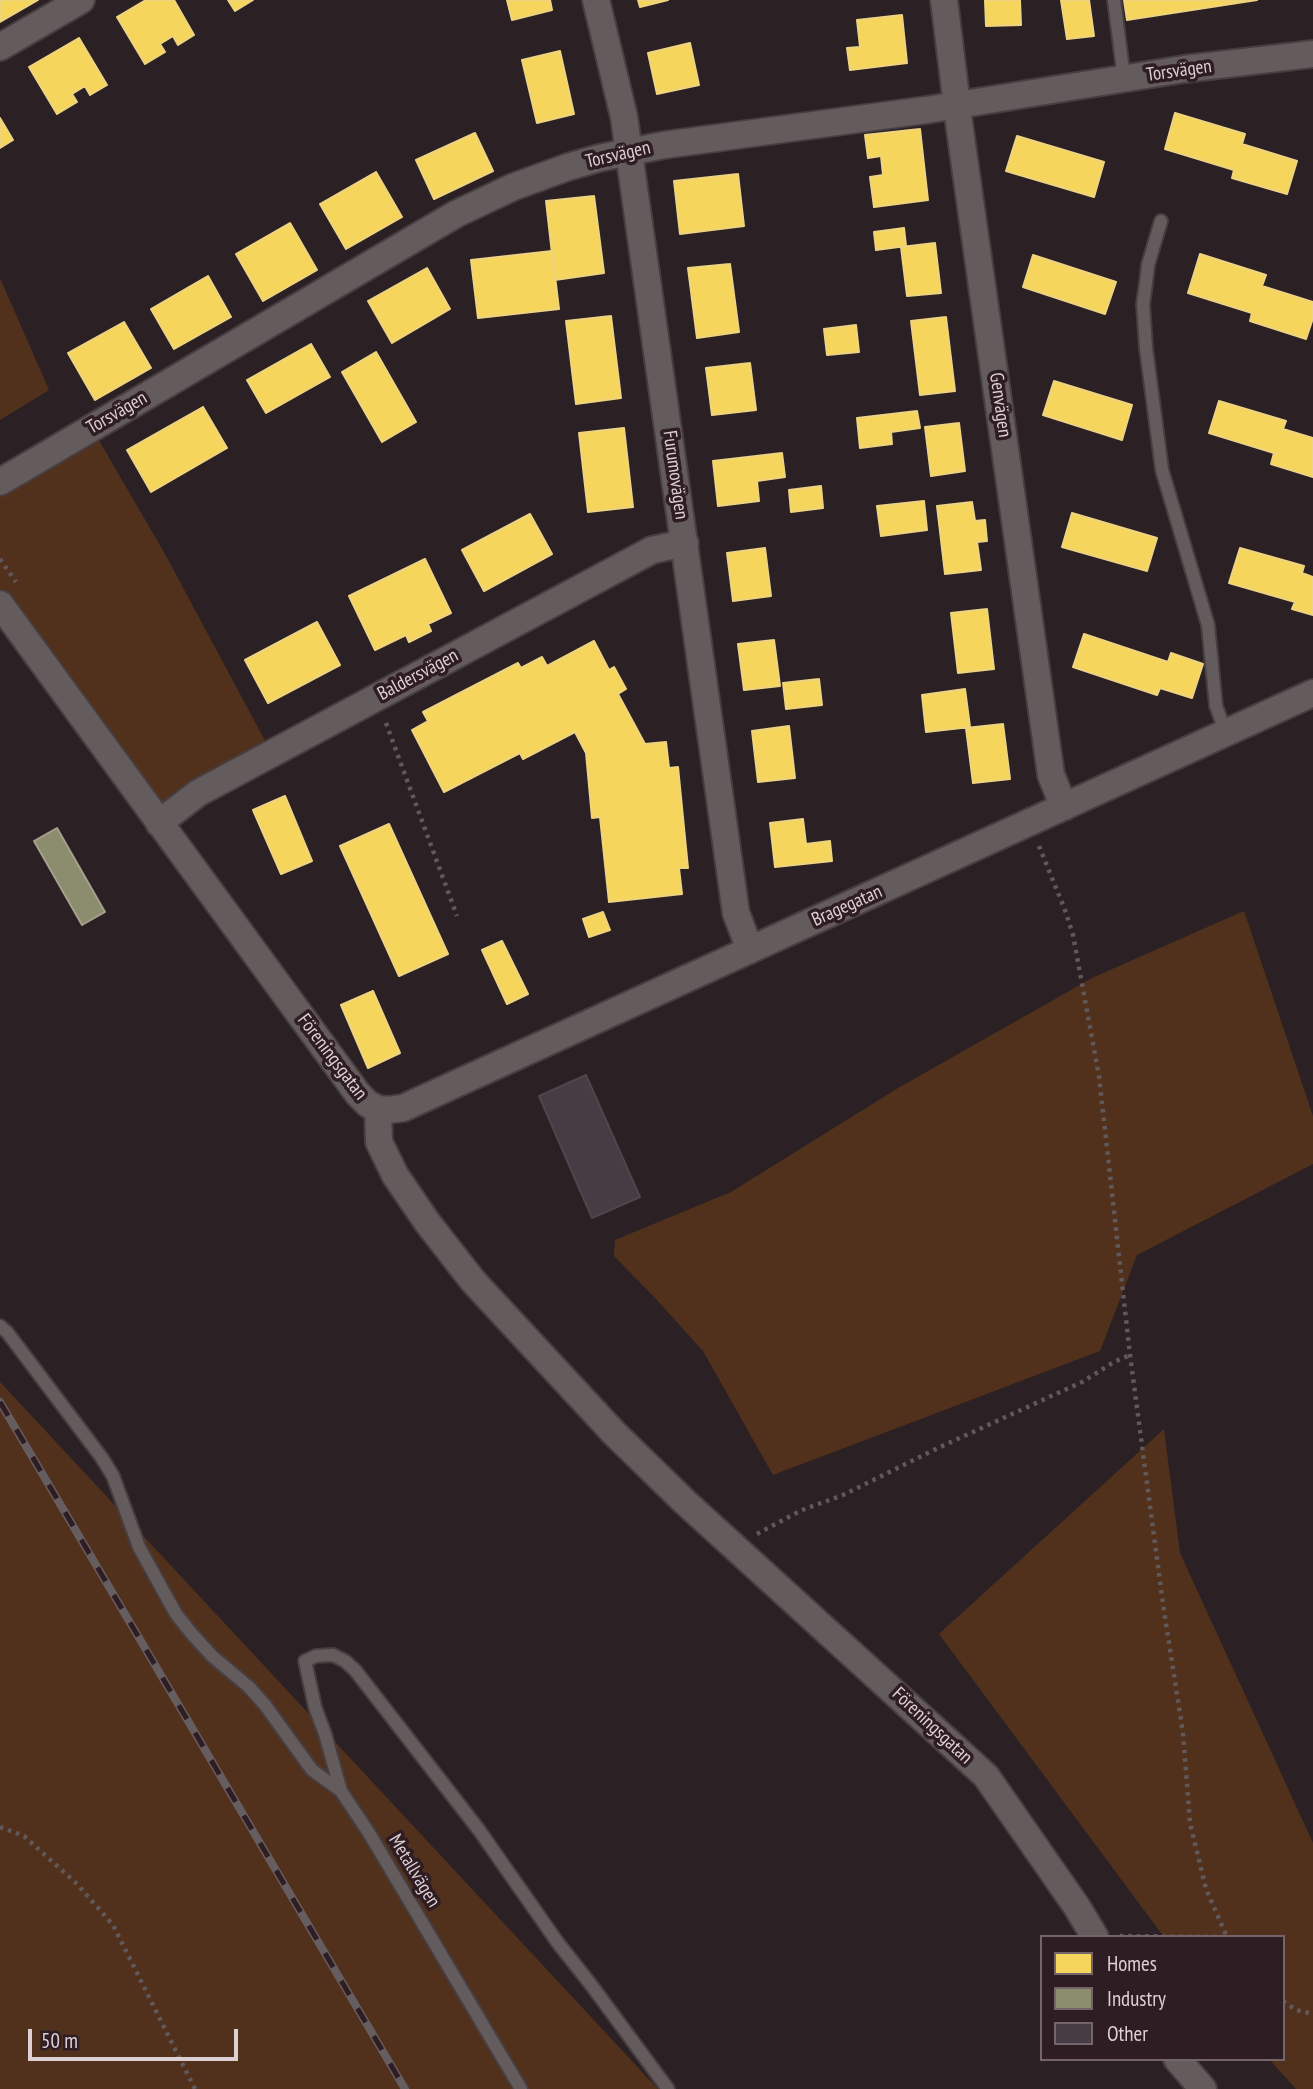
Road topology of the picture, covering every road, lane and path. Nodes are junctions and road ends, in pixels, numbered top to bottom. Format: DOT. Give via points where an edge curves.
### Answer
graph roads {
  1 [pos="81,0"];
  2 [pos="596,0"];
  3 [pos="944,0"];
  4 [pos="1114,0"];
  5 [pos="0,47"];
  6 [pos="1313,54"];
  7 [pos="1124,78"];
  8 [pos="958,104"];
  9 [pos="629,152"];
  10 [pos="1161,222"];
  11 [pos="0,482"];
  12 [pos="685,543"];
  13 [pos="0,604"];
  14 [pos="1313,693"];
  15 [pos="387,727"];
  16 [pos="1226,733"];
  17 [pos="1064,807"];
  18 [pos="159,823"];
  19 [pos="1030,823"];
  20 [pos="457,916"];
  21 [pos="750,950"];
  22 [pos="378,1109"];
  23 [pos="0,1326"];
  24 [pos="1130,1355"];
  25 [pos="735,1546"];
  26 [pos="341,1791"];
  27 [pos="0,1827"];
  28 [pos="1094,1935"];
  29 [pos="1226,1935"];
  30 [pos="1285,2002"];
  31 [pos="1313,2014"];
  32 [pos="1179,2061"];
  33 [pos="195,2089"];
  34 [pos="521,2089"];
  35 [pos="668,2089"];
  36 [pos="1203,2089"];
  1 -- 5 [label="street"];
  2 -- 9 [label="street, Furumovägen"];
  3 -- 8 [label="street, Genvägen"];
  4 -- 7 [label="lane"];
  6 -- 7 [label="street, Torsvägen"];
  7 -- 8 [label="street, Torsvägen"];
  8 -- 9 [label="street, Torsvägen"];
  8 -- 17 [label="street, Genvägen" via="1051,775"];
  9 -- 11 [label="street, Torsvägen" via="568,167 456,214"];
  9 -- 12 [label="street, Furumovägen"];
  10 -- 16 [label="lane" via="1143,304 1146,348 1162,470 1208,625 1216,706"];
  12 -- 18 [label="street, Baldersvägen" via="652,550 198,793"];
  12 -- 21 [label="street, Furumovägen" via="736,914"];
  13 -- 18 [label="street, Föreningsgatan"];
  14 -- 16 [label="street, Bragegatan"];
  15 -- 20 [label="path"];
  16 -- 17 [label="street, Bragegatan"];
  17 -- 19 [label="street, Bragegatan"];
  18 -- 22 [label="street, Föreningsgatan" via="358,1094"];
  19 -- 21 [label="street, Bragegatan"];
  19 -- 24 [label="path" via="1073,934 1099,1076"];
  21 -- 22 [label="street, Bragegatan" via="402,1108"];
  22 -- 25 [label="street, Föreningsgatan" via="379,1142 395,1175 473,1281 614,1433"];
  23 -- 26 [label="lane" via="102,1458 139,1547 176,1614 212,1656 265,1705 312,1770"];
  24 -- 25 [label="path"];
  24 -- 29 [label="path" via="1183,1733 1190,1823 1206,1889"];
  25 -- 28 [label="street, Föreningsgatan" via="986,1776"];
  26 -- 34 [label="lane, Metallvägen"];
  26 -- 35 [label="lane, Metallvägen" via="305,1661 316,1657 333,1655 355,1670 479,1830"];
  27 -- 33 [label="path" via="24,1836 77,1884 113,1925"];
  30 -- 31 [label="path"];
  32 -- 36 [label="street"];
}
